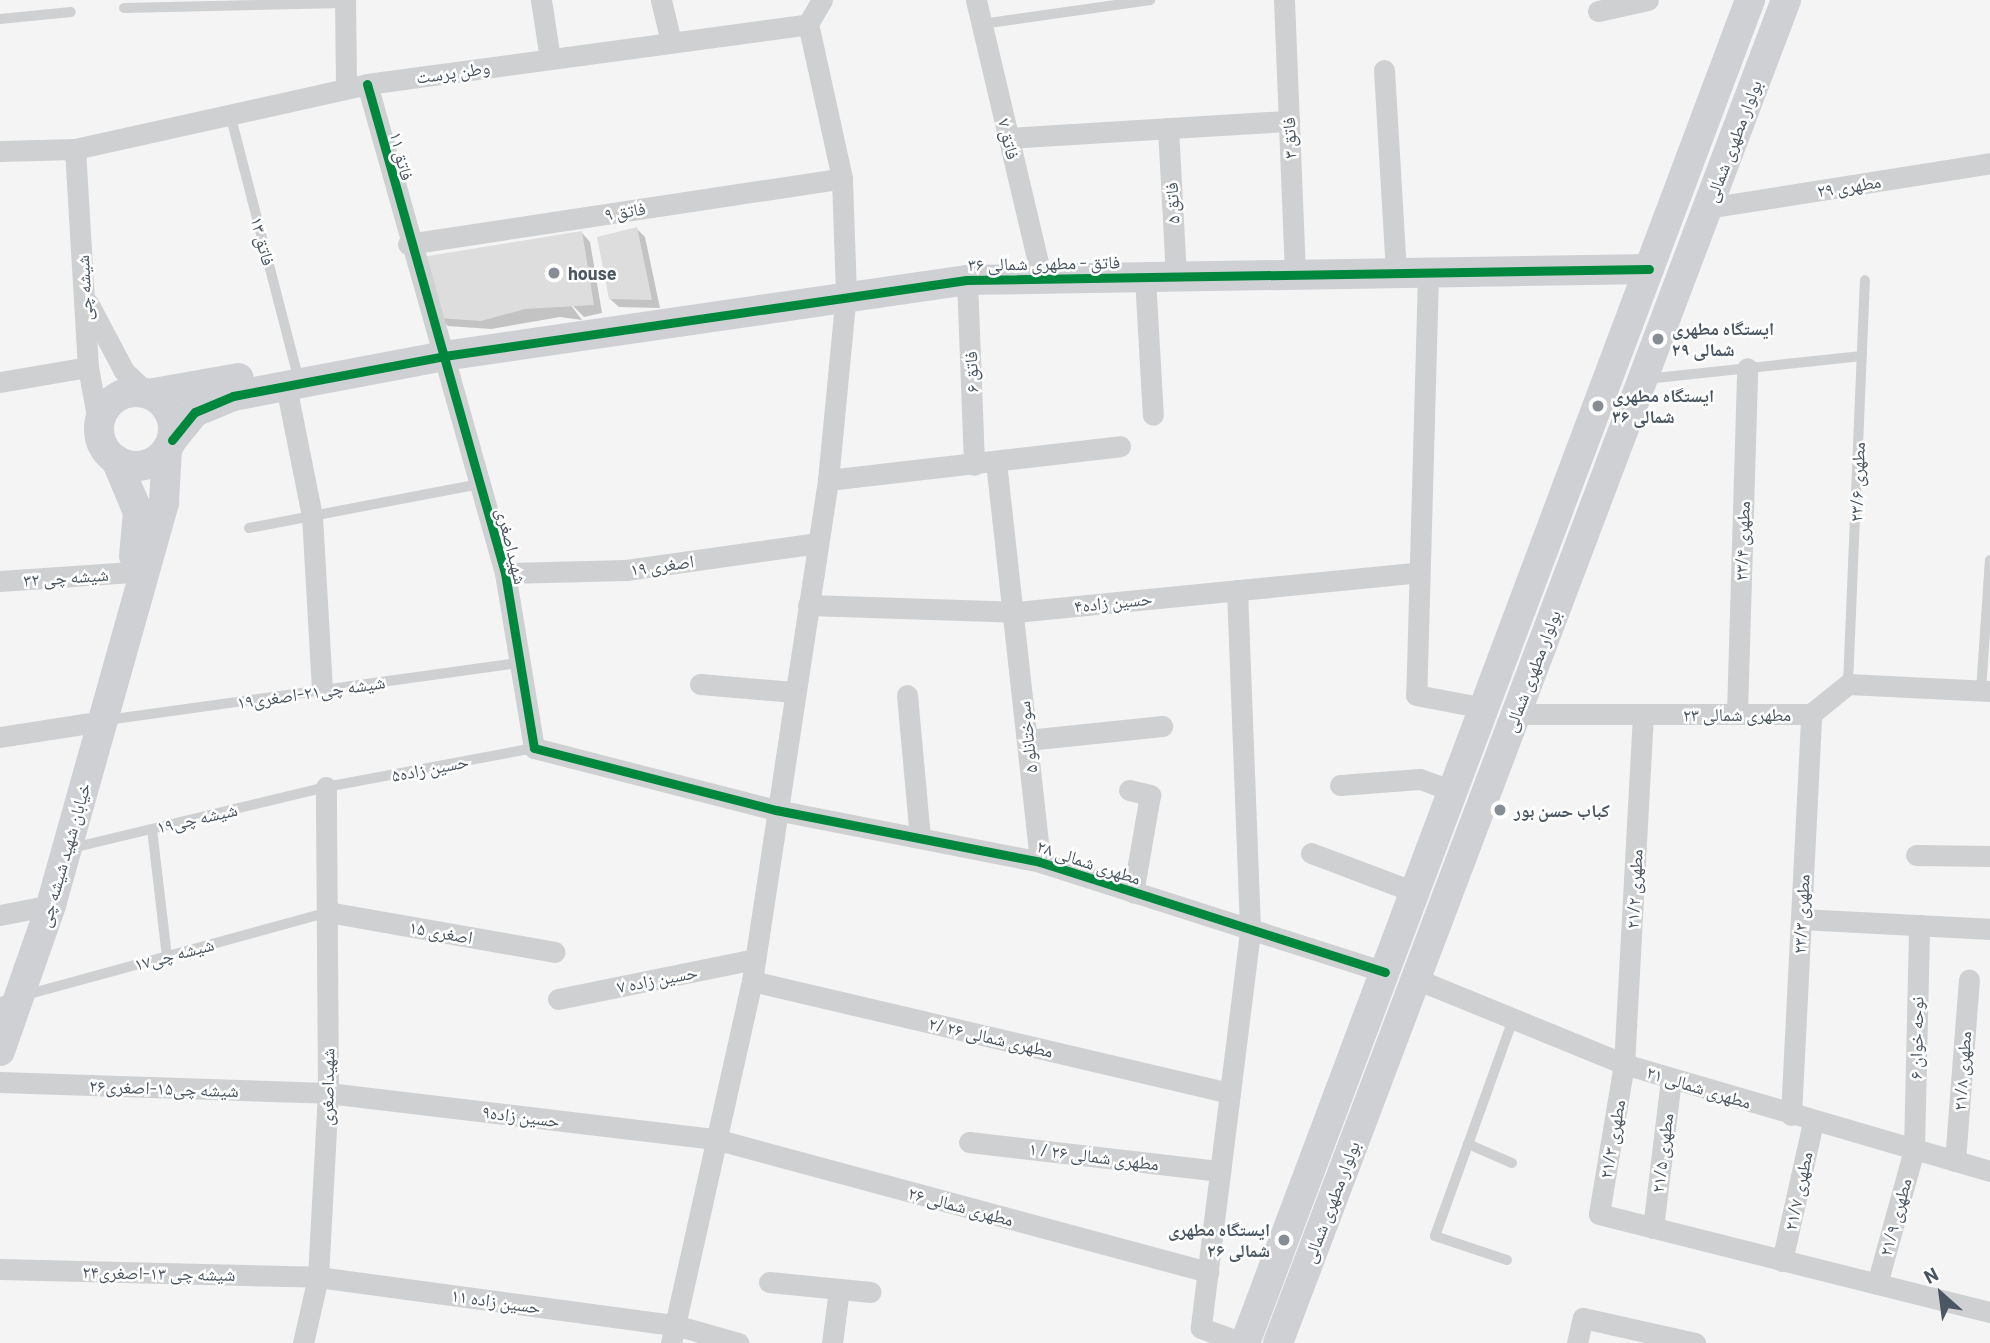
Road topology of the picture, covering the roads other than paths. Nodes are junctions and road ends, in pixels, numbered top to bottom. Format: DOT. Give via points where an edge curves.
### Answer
graph roads {
  1 [pos="541,0"];
  2 [pos="661,0"];
  3 [pos="822,0"];
  4 [pos="976,0"];
  5 [pos="1150,0"];
  6 [pos="1284,0"];
  7 [pos="1648,0"];
  8 [pos="1750,0"];
  9 [pos="1786,0"];
  10 [pos="345,1"];
  11 [pos="124,8"];
  12 [pos="1598,11"];
  13 [pos="71,12"];
  14 [pos="0,19"];
  15 [pos="808,24"];
  16 [pos="982,24"];
  17 [pos="671,43"];
  18 [pos="550,59"];
  19 [pos="1384,71"];
  20 [pos="356,86"];
  21 [pos="230,114"];
  22 [pos="1289,121"];
  23 [pos="1168,128"];
  24 [pos="1008,138"];
  25 [pos="75,149"];
  26 [pos="0,151"];
  27 [pos="1990,163"];
  28 [pos="842,178"];
  29 [pos="1707,208"];
  30 [pos="408,244"];
  31 [pos="1649,270"];
  32 [pos="1396,275"];
  33 [pos="1428,275"];
  34 [pos="1295,276"];
  35 [pos="1176,277"];
  36 [pos="1144,278"];
  37 [pos="1042,279"];
  38 [pos="967,280"];
  39 [pos="1865,280"];
  40 [pos="846,294"];
  41 [pos="84,295"];
  42 [pos="444,356"];
  43 [pos="1862,356"];
  44 [pos="88,367"];
  45 [pos="1747,368"];
  46 [pos="291,377"];
  47 [pos="1643,379"];
  48 [pos="0,382"];
  49 [pos="148,394"];
  50 [pos="1153,415"];
  51 [pos="99,427"];
  52 [pos="169,445"];
  53 [pos="1120,446"];
  54 [pos="116,460"];
  55 [pos="996,462"];
  56 [pos="974,465"];
  57 [pos="828,481"];
  58 [pos="480,484"];
  59 [pos="1565,493"];
  60 [pos="1596,503"];
  61 [pos="312,516"];
  62 [pos="249,528"];
  63 [pos="818,543"];
  64 [pos="1990,561"];
  65 [pos="132,572"];
  66 [pos="505,573"];
  67 [pos="1416,573"];
  68 [pos="0,581"];
  69 [pos="1237,590"];
  70 [pos="808,605"];
  71 [pos="1015,612"];
  72 [pos="118,656"];
  73 [pos="520,663"];
  74 [pos="700,684"];
  75 [pos="1849,684"];
  76 [pos="322,691"];
  77 [pos="1985,691"];
  78 [pos="794,692"];
  79 [pos="907,695"];
  80 [pos="1484,708"];
  81 [pos="1737,713"];
  82 [pos="1516,714"];
  83 [pos="1643,714"];
  84 [pos="1811,714"];
  85 [pos="102,721"];
  86 [pos="1162,726"];
  87 [pos="0,737"];
  88 [pos="1027,740"];
  89 [pos="534,748"];
  90 [pos="1340,786"];
  91 [pos="326,787"];
  92 [pos="1129,790"];
  93 [pos="1453,791"];
  94 [pos="776,810"];
  95 [pos="152,829"];
  96 [pos="920,837"];
  97 [pos="67,849"];
  98 [pos="1311,853"];
  99 [pos="1916,855"];
  100 [pos="1990,856"];
  101 [pos="1040,862"];
  102 [pos="1415,892"];
  103 [pos="1133,893"];
  104 [pos="51,905"];
  105 [pos="328,912"];
  106 [pos="0,915"];
  107 [pos="1801,919"];
  108 [pos="1919,925"];
  109 [pos="1990,929"];
  110 [pos="1250,932"];
  111 [pos="554,953"];
  112 [pos="167,956"];
  113 [pos="755,959"];
  114 [pos="1385,972"];
  115 [pos="1416,979"];
  116 [pos="1969,980"];
  117 [pos="752,981"];
  118 [pos="10,999"];
  119 [pos="558,999"];
  120 [pos="1513,1019"];
  121 [pos="0,1051"];
  122 [pos="1624,1064"];
  123 [pos="1671,1079"];
  124 [pos="0,1082"];
  125 [pos="328,1093"];
  126 [pos="1230,1093"];
  127 [pos="1791,1115"];
  128 [pos="1813,1122"];
  129 [pos="715,1139"];
  130 [pos="969,1142"];
  131 [pos="1468,1144"];
  132 [pos="1914,1150"];
  133 [pos="1955,1161"];
  134 [pos="1511,1163"];
  135 [pos="1220,1171"];
  136 [pos="1990,1171"];
  137 [pos="1653,1228"];
  138 [pos="1507,1260"];
  139 [pos="1782,1261"];
  140 [pos="0,1269"];
  141 [pos="1208,1272"];
  142 [pos="318,1277"];
  143 [pos="769,1282"];
  144 [pos="1877,1284"];
  145 [pos="839,1289"];
  146 [pos="871,1292"];
  147 [pos="1990,1312"];
  148 [pos="673,1334"];
  149 [pos="303,1343"];
  150 [pos="738,1343"];
  151 [pos="832,1343"];
  152 [pos="1244,1343"];
  153 [pos="1278,1343"];
  154 [pos="1577,1343"];
  155 [pos="1695,1343"];
  1 -- 18 [label="street"];
  2 -- 17 [label="street"];
  3 -- 15 [label="street"];
  4 -- 16 [label="street, فاتق ۷"];
  5 -- 16 [label="lane"];
  6 -- 22 [label="street, فاتق ۳"];
  7 -- 12 [label="street"];
  8 -- 31 [label="main road, بولوار مطهری شمالی"];
  9 -- 29 [label="main road, بولوار مطهری شمالی"];
  10 -- 11 [label="lane"];
  10 -- 20 [label="street, فاتق ۱۱"];
  13 -- 14 [label="lane"];
  15 -- 17 [label="street, وطن پرست"];
  15 -- 28 [label="street"];
  16 -- 24 [label="street, فاتق ۷"];
  17 -- 18 [label="street, وطن پرست"];
  18 -- 20 [label="street, وطن پرست"];
  19 -- 32 [label="street"];
  20 -- 21 [label="street, وطن پرست"];
  20 -- 30 [label="street, فاتق ۱۱"];
  21 -- 25 [label="street, وطن پرست"];
  21 -- 46 [label="lane, فاتق ۱۳"];
  22 -- 23 [label="street"];
  22 -- 34 [label="street, فاتق ۳"];
  23 -- 24 [label="street"];
  23 -- 35 [label="street, فاتق ۵"];
  24 -- 37 [label="street, فاتق ۷"];
  25 -- 26 [label="street, وطن پرست"];
  25 -- 41 [label="street, شیشه چی"];
  27 -- 29 [label="street, مطهری ۲۹"];
  28 -- 30 [label="street, فاتق ۹"];
  28 -- 40 [label="street"];
  29 -- 47 [label="main road, بولوار مطهری شمالی"];
  30 -- 42 [label="street, فاتق ۱۱"];
  31 -- 33 [label="main road, فاتق - مطهری شمالی ۳۶"];
  31 -- 59 [label="main road, بولوار مطهری شمالی"];
  32 -- 33 [label="main road, فاتق - مطهری شمالی ۳۶"];
  32 -- 34 [label="main road, فاتق - مطهری شمالی ۳۶"];
  33 -- 67 [label="street"];
  34 -- 35 [label="main road, فاتق - مطهری شمالی ۳۶"];
  35 -- 36 [label="main road, فاتق - مطهری شمالی ۳۶"];
  36 -- 37 [label="main road, فاتق - مطهری شمالی ۳۶"];
  36 -- 50 [label="street"];
  37 -- 38 [label="main road, فاتق - مطهری شمالی ۳۶"];
  38 -- 40 [label="main road, فاتق - مطهری شمالی ۳۶"];
  38 -- 56 [label="street, فاتق ۶"];
  39 -- 43 [label="lane, مطهری ۲۳/۶"];
  40 -- 42 [label="main road, فاتق - مطهری شمالی ۳۶"];
  40 -- 57 [label="street"];
  41 -- 44 [label="street, شیشه چی"];
  41 -- 49 [label="street" via="124,372"];
  42 -- 46 [label="main road, فاتق - مطهری شمالی ۳۶"];
  42 -- 58 [label="street, شهیداصغری"];
  43 -- 45 [label="lane"];
  43 -- 75 [label="lane, مطهری ۲۳/۶"];
  44 -- 48 [label="street"];
  44 -- 51 [label="street, شیشه چی"];
  45 -- 47 [label="lane"];
  45 -- 81 [label="street, مطهری ۲۳/۴"];
  46 -- 49 [label="main road"];
  46 -- 52 [label="main road" via="211,402"];
  46 -- 61 [label="street"];
  47 -- 60 [label="main road, بولوار مطهری شمالی"];
  49 -- 51 [label="main road" via="129,393 112,401"];
  49 -- 52 [label="main road" via="170,412"];
  51 -- 54 [label="main road" via="103,446"];
  52 -- 54 [label="main road" via="144,465"];
  52 -- 72 [label="main road, خیابان شهید شیشه چی" via="164,502"];
  53 -- 55 [label="street"];
  54 -- 65 [label="main road, خیابان شهید شیشه چی" via="138,512"];
  55 -- 56 [label="street"];
  55 -- 71 [label="street, سوختانلو ۵"];
  56 -- 57 [label="street"];
  57 -- 63 [label="street"];
  58 -- 61 [label="lane"];
  58 -- 66 [label="street, شهیداصغری"];
  59 -- 60 [label="main road"];
  59 -- 80 [label="main road, بولوار مطهری شمالی"];
  60 -- 82 [label="main road, بولوار مطهری شمالی"];
  61 -- 62 [label="lane"];
  61 -- 76 [label="street"];
  63 -- 66 [label="street, اصغری ۱۹" via="626,570"];
  63 -- 70 [label="street"];
  64 -- 77 [label="lane"];
  65 -- 68 [label="street, شیشه چی ۳۲"];
  65 -- 72 [label="main road, خیابان شهید شیشه چی"];
  66 -- 73 [label="street, شهیداصغری"];
  67 -- 69 [label="street, حسین زاده۴"];
  67 -- 80 [label="street" via="1416,695"];
  69 -- 71 [label="street, حسین زاده۴"];
  69 -- 110 [label="street"];
  70 -- 71 [label="street, حسین زاده۴"];
  70 -- 78 [label="street"];
  71 -- 88 [label="street, سوختانلو ۵"];
  72 -- 85 [label="main road, خیابان شهید شیشه چی"];
  73 -- 76 [label="lane, شیشه چی۲۱-اصغری۱۹"];
  73 -- 89 [label="street, شهیداصغری"];
  74 -- 78 [label="street"];
  75 -- 77 [label="street"];
  75 -- 84 [label="street, مطهری شمالی ۲۳"];
  76 -- 85 [label="lane, شیشه چی۲۱-اصغری۱۹"];
  78 -- 94 [label="street"];
  79 -- 96 [label="street"];
  80 -- 93 [label="main road, بولوار مطهری شمالی"];
  81 -- 83 [label="street, مطهری شمالی ۲۳"];
  81 -- 84 [label="street, مطهری شمالی ۲۳"];
  82 -- 83 [label="street, مطهری شمالی ۲۳"];
  82 -- 115 [label="main road, بولوار مطهری شمالی"];
  83 -- 122 [label="street, مطهری ۲۱/۲"];
  84 -- 107 [label="street, مطهری ۲۳/۳"];
  85 -- 87 [label="street"];
  85 -- 97 [label="main road, خیابان شهید شیشه چی"];
  86 -- 88 [label="street"];
  88 -- 101 [label="street, سوختانلو ۵"];
  89 -- 91 [label="lane, حسین زاده۵"];
  89 -- 94 [label="street, مطهری شمالی ۲۸"];
  90 -- 93 [label="street" via="1420,779"];
  91 -- 95 [label="lane, شیشه چی۱۹"];
  91 -- 105 [label="street, شهیداصغری"];
  92 -- 103 [label="street" via="1150,795"];
  93 -- 102 [label="main road, بولوار مطهری شمالی"];
  94 -- 96 [label="street, مطهری شمالی ۲۸"];
  94 -- 113 [label="street"];
  95 -- 97 [label="lane, شیشه چی۱۹"];
  95 -- 112 [label="lane"];
  96 -- 101 [label="street, مطهری شمالی ۲۸"];
  97 -- 104 [label="main road, خیابان شهید شیشه چی"];
  98 -- 102 [label="street"];
  99 -- 100 [label="street"];
  101 -- 103 [label="street, مطهری شمالی ۲۸"];
  102 -- 114 [label="main road, بولوار مطهری شمالی"];
  103 -- 110 [label="street, مطهری شمالی ۲۸"];
  104 -- 106 [label="street"];
  104 -- 118 [label="main road, خیابان شهید شیشه چی"];
  105 -- 111 [label="street, اصغری ۱۵"];
  105 -- 112 [label="lane, شیشه چی۱۷"];
  105 -- 125 [label="street, شهیداصغری"];
  107 -- 108 [label="street"];
  107 -- 127 [label="street, مطهری ۲۳/۳"];
  108 -- 109 [label="street"];
  108 -- 132 [label="street, نوحه خوان ۶"];
  110 -- 114 [label="street, مطهری شمالی ۲۸"];
  110 -- 126 [label="street"];
  112 -- 118 [label="lane, شیشه چی۱۷"];
  113 -- 117 [label="street"];
  113 -- 119 [label="street, حسین زاده ۷"];
  114 -- 152 [label="main road, بولوار مطهری شمالی"];
  115 -- 120 [label="street, مطهری شمالی ۲۱"];
  115 -- 153 [label="main road, بولوار مطهری شمالی"];
  116 -- 133 [label="street, مطهری ۲۱/۸"];
  117 -- 126 [label="street, مطهری شمالی ۲۶ /۲"];
  117 -- 129 [label="street"];
  118 -- 121 [label="main road, خیابان شهید شیشه چی"];
  120 -- 122 [label="street, مطهری شمالی ۲۱"];
  120 -- 131 [label="lane"];
  122 -- 123 [label="street, مطهری شمالی ۲۱"];
  122 -- 137 [label="street, مطهری ۲۱/۳" via="1599,1214"];
  123 -- 127 [label="street, مطهری شمالی ۲۱"];
  123 -- 137 [label="street, مطهری ۲۱/۵"];
  124 -- 125 [label="street, شیشه چی۱۵-اصغری۲۶"];
  125 -- 129 [label="street, حسین زاده۹"];
  125 -- 142 [label="street, شهیداصغری"];
  126 -- 135 [label="street"];
  127 -- 128 [label="street, مطهری شمالی ۲۱"];
  128 -- 132 [label="street, مطهری شمالی ۲۱"];
  128 -- 139 [label="street, مطهری ۲۱/۷"];
  129 -- 141 [label="street, مطهری شمالی ۲۶"];
  129 -- 148 [label="street"];
  130 -- 135 [label="street, مطهری شمالی ۲۶ / ۱"];
  131 -- 134 [label="lane"];
  131 -- 138 [label="lane" via="1435,1236"];
  132 -- 133 [label="street, مطهری شمالی ۲۱"];
  132 -- 144 [label="street, مطهری ۲۱/۹"];
  133 -- 136 [label="street, مطهری شمالی ۲۱"];
  135 -- 141 [label="street"];
  137 -- 139 [label="street"];
  139 -- 144 [label="street"];
  140 -- 142 [label="street, شیشه چی ۱۳-اصغری۲۴"];
  141 -- 152 [label="street" via="1201,1328"];
  142 -- 148 [label="street, حسین زاده ۱۱"];
  142 -- 149 [label="street, شهیداصغری"];
  143 -- 145 [label="street"];
  144 -- 147 [label="street"];
  145 -- 146 [label="street"];
  145 -- 151 [label="street"];
  148 -- 150 [label="street, حسین زاده ۱۱"];
  154 -- 155 [label="street" via="1583,1318"];
}
